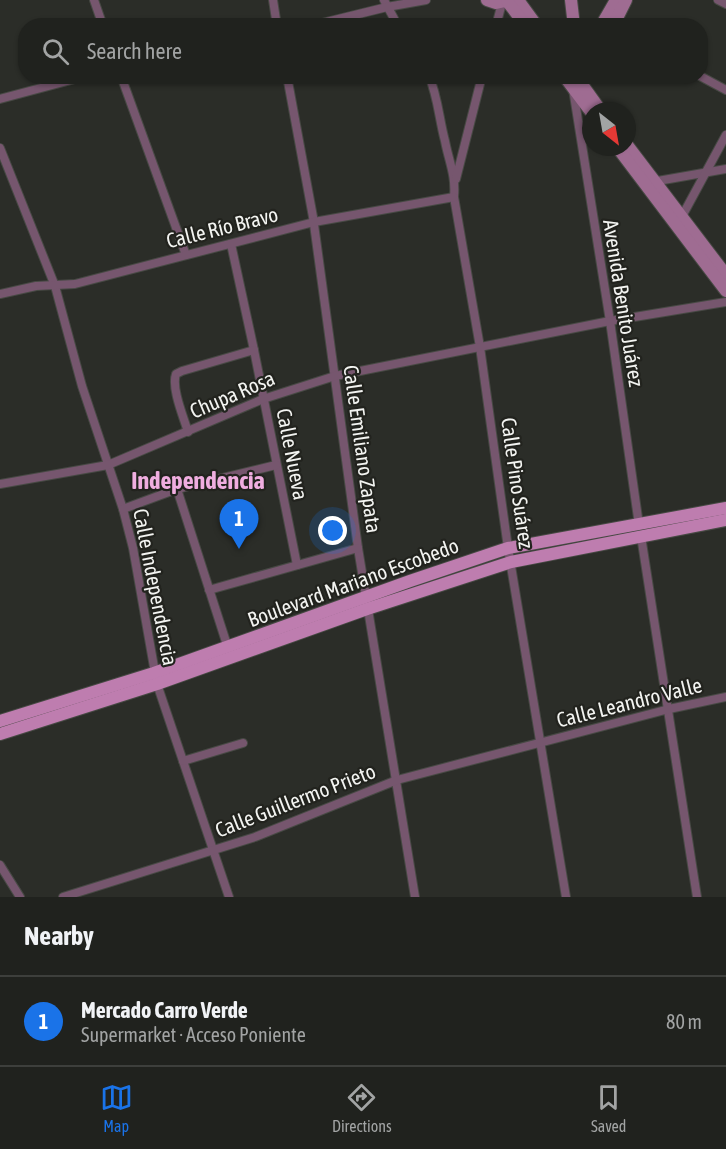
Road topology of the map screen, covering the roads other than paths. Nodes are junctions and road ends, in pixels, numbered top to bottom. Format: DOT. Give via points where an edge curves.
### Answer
graph roads {
  1 [pos="94,0"];
  2 [pos="273,0"];
  3 [pos="426,0"];
  4 [pos="487,0"];
  5 [pos="563,0"];
  6 [pos="571,0"];
  7 [pos="616,0"];
  8 [pos="626,0"];
  9 [pos="718,0"];
  10 [pos="509,1"];
  11 [pos="385,3"];
  12 [pos="726,4"];
  13 [pos="100,18"];
  14 [pos="276,18"];
  15 [pos="336,18"];
  16 [pos="393,18"];
  17 [pos="500,18"];
  18 [pos="521,18"];
  19 [pos="528,18"];
  20 [pos="565,18"];
  21 [pos="573,18"];
  22 [pos="609,18"];
  23 [pos="612,18"];
  24 [pos="708,80"];
  25 [pos="56,84"];
  26 [pos="124,84"];
  27 [pos="288,84"];
  28 [pos="432,84"];
  29 [pos="480,84"];
  30 [pos="576,84"];
  31 [pos="578,84"];
  32 [pos="580,84"];
  33 [pos="726,90"];
  34 [pos="0,99"];
  35 [pos="586,102"];
  36 [pos="595,102"];
  37 [pos="726,135"];
  38 [pos="0,148"];
  39 [pos="625,156"];
  40 [pos="634,156"];
  41 [pos="726,169"];
  42 [pos="706,173"];
  43 [pos="456,179"];
  44 [pos="649,182"];
  45 [pos="454,197"];
  46 [pos="679,221"];
  47 [pos="314,222"];
  48 [pos="231,244"];
  49 [pos="186,255"];
  50 [pos="726,274"];
  51 [pos="55,286"];
  52 [pos="726,291"];
  53 [pos="0,294"];
  54 [pos="726,302"];
  55 [pos="610,321"];
  56 [pos="480,347"];
  57 [pos="254,350"];
  58 [pos="335,376"];
  59 [pos="263,399"];
  60 [pos="188,432"];
  61 [pos="108,465"];
  62 [pos="276,465"];
  63 [pos="0,484"];
  64 [pos="177,489"];
  65 [pos="726,504"];
  66 [pos="726,508"];
  67 [pos="123,509"];
  68 [pos="726,522"];
  69 [pos="644,532"];
  70 [pos="358,548"];
  71 [pos="508,548"];
  72 [pos="511,562"];
  73 [pos="297,565"];
  74 [pos="209,590"];
  75 [pos="366,596"];
  76 [pos="368,609"];
  77 [pos="228,648"];
  78 [pos="156,678"];
  79 [pos="726,697"];
  80 [pos="669,710"];
  81 [pos="0,721"];
  82 [pos="0,734"];
  83 [pos="243,742"];
  84 [pos="541,743"];
  85 [pos="183,761"];
  86 [pos="397,780"];
  87 [pos="213,850"];
  88 [pos="0,865"];
  89 [pos="20,897"];
  90 [pos="63,897"];
  91 [pos="229,897"];
  92 [pos="414,897"];
  93 [pos="566,897"];
  94 [pos="698,897"];
  1 -- 13 [label="street"];
  2 -- 14 [label="street"];
  3 -- 11 [label="street"];
  4 -- 10 [label="main road"];
  5 -- 20 [label="main road"];
  6 -- 21 [label="main road"];
  7 -- 22 [label="main road"];
  8 -- 23 [label="main road"];
  9 -- 12 [label="street"];
  10 -- 17 [label="street"];
  10 -- 18 [label="main road"];
  10 -- 19 [label="main road"];
  11 -- 15 [label="street"];
  11 -- 16 [label="street"];
  24 -- 33 [label="street"];
  25 -- 34 [label="street"];
  26 -- 49 [label="street"];
  27 -- 47 [label="street, Calle Emiliano Zapata"];
  28 -- 43 [label="street, Calle Pino Suárez"];
  29 -- 43 [label="street"];
  30 -- 55 [label="street, Avenida Benito Juárez"];
  31 -- 35 [label="main road"];
  32 -- 36 [label="main road"];
  37 -- 42 [label="street"];
  38 -- 51 [label="street, Calle Independencia"];
  39 -- 44 [label="main road"];
  40 -- 44 [label="main road"];
  41 -- 42 [label="street"];
  42 -- 44 [label="street"];
  42 -- 46 [label="street"];
  43 -- 45 [label="street, Calle Pino Suárez"];
  44 -- 46 [label="main road"];
  45 -- 47 [label="street, Calle Río Bravo"];
  45 -- 56 [label="street, Calle Pino Suárez"];
  46 -- 50 [label="main road"];
  46 -- 52 [label="main road"];
  47 -- 48 [label="street, Calle Río Bravo"];
  47 -- 58 [label="street, Calle Emiliano Zapata"];
  48 -- 49 [label="street, Calle Río Bravo"];
  48 -- 57 [label="street, Calle Nueva"];
  49 -- 51 [label="street, Calle Río Bravo"];
  51 -- 53 [label="street, Calle Río Bravo"];
  51 -- 61 [label="street, Calle Independencia"];
  54 -- 55 [label="street, Chupa Rosa"];
  55 -- 56 [label="street, Chupa Rosa"];
  55 -- 69 [label="street, Avenida Benito Juárez"];
  56 -- 58 [label="street, Chupa Rosa"];
  56 -- 71 [label="street, Calle Pino Suárez"];
  57 -- 59 [label="street, Calle Nueva"];
  57 -- 60 [label="street" via="176,374 174,381"];
  58 -- 59 [label="street, Chupa Rosa"];
  58 -- 70 [label="street, Calle Emiliano Zapata"];
  59 -- 60 [label="street, Chupa Rosa"];
  59 -- 62 [label="street, Calle Nueva"];
  60 -- 61 [label="street, Chupa Rosa"];
  61 -- 63 [label="street, Chupa Rosa"];
  61 -- 67 [label="street, Calle Independencia"];
  62 -- 64 [label="street"];
  62 -- 73 [label="street, Calle Nueva"];
  64 -- 67 [label="street"];
  64 -- 74 [label="street"];
  65 -- 69 [label="street" via="671,513"];
  66 -- 69 [label="main road, Boulevard Mariano Escobedo"];
  67 -- 78 [label="street, Calle Independencia"];
  68 -- 69 [label="main road, Boulevard Mariano Escobedo"];
  69 -- 71 [label="main road, Boulevard Mariano Escobedo"];
  69 -- 72 [label="main road, Boulevard Mariano Escobedo"];
  69 -- 80 [label="street, Avenida Benito Juárez"];
  70 -- 73 [label="street"];
  70 -- 75 [label="street, Calle Emiliano Zapata"];
  71 -- 72 [label="street, Calle Pino Suárez"];
  71 -- 75 [label="main road, Boulevard Mariano Escobedo"];
  72 -- 76 [label="main road, Boulevard Mariano Escobedo"];
  72 -- 84 [label="street, Calle Pino Suárez"];
  73 -- 74 [label="street"];
  74 -- 77 [label="street"];
  75 -- 76 [label="street, Calle Emiliano Zapata"];
  75 -- 77 [label="main road, Boulevard Mariano Escobedo"];
  76 -- 78 [label="main road, Boulevard Mariano Escobedo"];
  76 -- 86 [label="street, Calle Emiliano Zapata"];
  77 -- 78 [label="main road, Boulevard Mariano Escobedo"];
  78 -- 81 [label="main road, Boulevard Mariano Escobedo"];
  78 -- 82 [label="main road, Boulevard Mariano Escobedo"];
  78 -- 85 [label="street, Calle Independencia"];
  79 -- 80 [label="street, Calle Leandro Valle"];
  80 -- 84 [label="street, Calle Leandro Valle"];
  80 -- 94 [label="street, Avenida Benito Juárez"];
  83 -- 85 [label="street"];
  84 -- 86 [label="street, Calle Guillermo Prieto"];
  84 -- 93 [label="street, Calle Pino Suárez"];
  85 -- 87 [label="street, Calle Independencia"];
  86 -- 87 [label="street, Calle Guillermo Prieto" via="277,829"];
  86 -- 92 [label="street, Calle Emiliano Zapata"];
  87 -- 90 [label="street, Calle Guillermo Prieto"];
  87 -- 91 [label="street, Calle Independencia"];
  88 -- 89 [label="street"];
}
